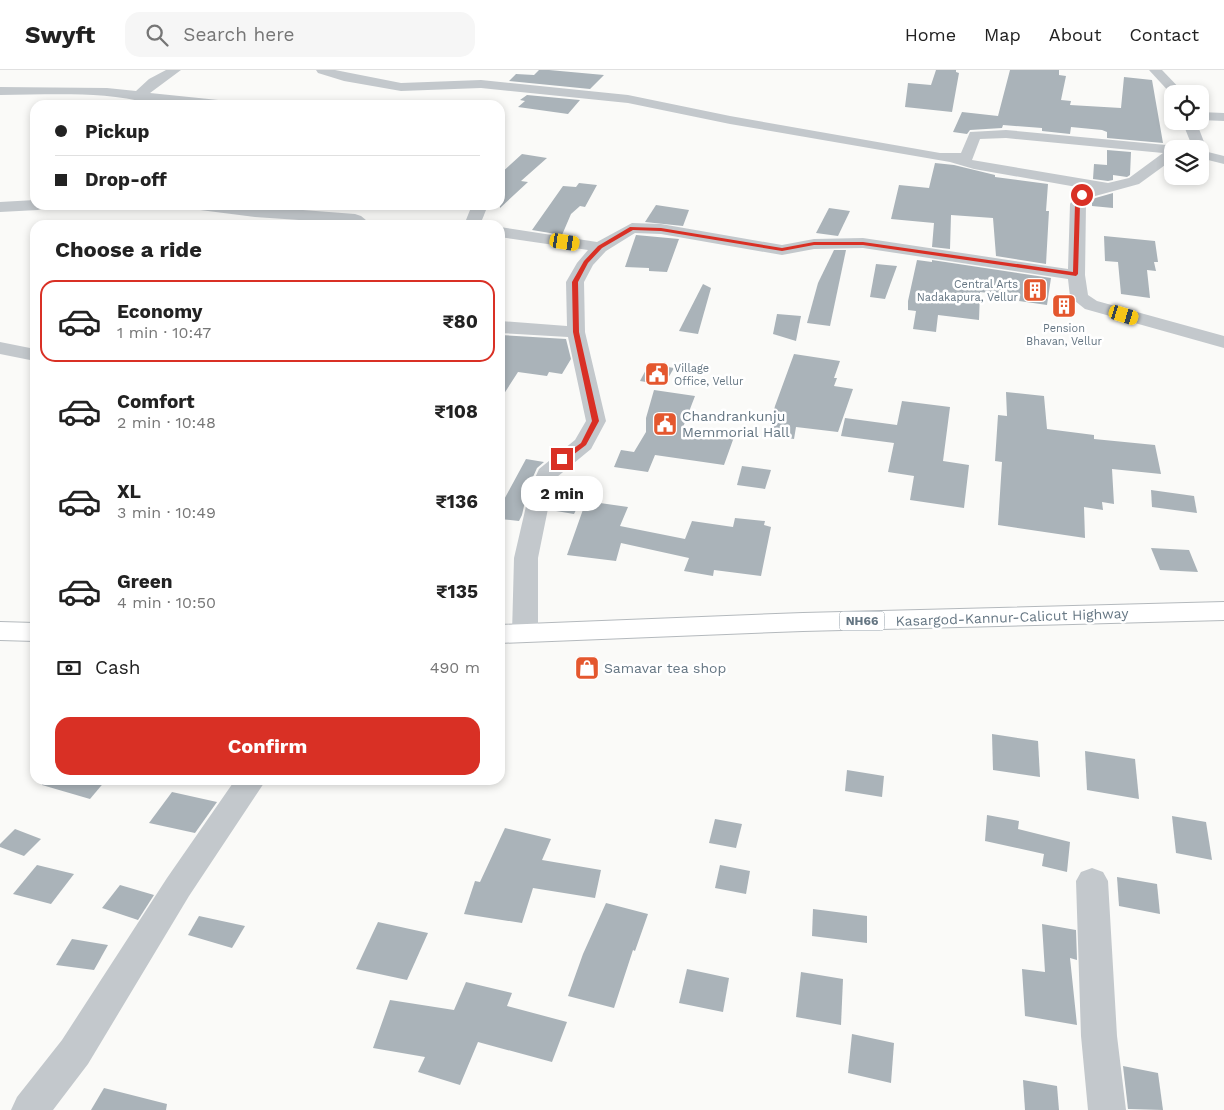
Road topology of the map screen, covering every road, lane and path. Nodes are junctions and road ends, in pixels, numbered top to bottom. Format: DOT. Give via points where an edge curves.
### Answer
graph roads {
  1 [pos="175,70"];
  2 [pos="322,70"];
  3 [pos="1155,70"];
  4 [pos="1170,85"];
  5 [pos="0,91"];
  6 [pos="140,95"];
  7 [pos="149,100"];
  8 [pos="184,100"];
  9 [pos="1209,116"];
  10 [pos="1224,117"];
  11 [pos="1164,148"];
  12 [pos="1209,156"];
  13 [pos="954,158"];
  14 [pos="1164,159"];
  15 [pos="1224,160"];
  16 [pos="1110,188"];
  17 [pos="30,205"];
  18 [pos="0,207"];
  19 [pos="239,210"];
  20 [pos="356,220"];
  21 [pos="505,233"];
  22 [pos="600,247"];
  23 [pos="1076,274"];
  24 [pos="505,327"];
  25 [pos="576,332"];
  26 [pos="1224,342"];
  27 [pos="0,348"];
  28 [pos="30,355"];
  29 [pos="1224,611"];
  30 [pos="0,631"];
  31 [pos="30,632"];
  32 [pos="513,633"];
  33 [pos="248,785"];
  34 [pos="1092,881"];
  35 [pos="30,1110"];
  36 [pos="1106,1110"];
  1 -- 6 [label="street"];
  2 -- 13 [label="street" via="401,87 481,84 628,99 790,131"];
  3 -- 4 [label="street"];
  5 -- 6 [label="street"];
  6 -- 7 [label="street"];
  6 -- 8 [label="street"];
  9 -- 10 [label="street"];
  11 -- 13 [label="street" via="1006,134 975,135 966,158"];
  12 -- 15 [label="street"];
  13 -- 16 [label="street" via="974,165"];
  14 -- 16 [label="street" via="1134,181"];
  16 -- 23 [label="street" via="1082,195 1078,204"];
  17 -- 18 [label="street"];
  19 -- 20 [label="street"];
  21 -- 22 [label="street"];
  22 -- 23 [label="street" via="632,228 661,229 782,250 814,244 863,243"];
  22 -- 25 [label="street" via="575,282"];
  23 -- 26 [label="street" via="1079,297 1092,305"];
  24 -- 25 [label="street"];
  25 -- 32 [label="street" via="596,421 583,444 547,474 540,489"];
  27 -- 28 [label="street"];
  29 -- 32 [label="highway, Kasargod-Kannur-Calicut Highway / NH66"];
  30 -- 31 [label="highway"];
  33 -- 35 [label="street" via="178,888 75,1052"];
  34 -- 36 [label="street"];
}
